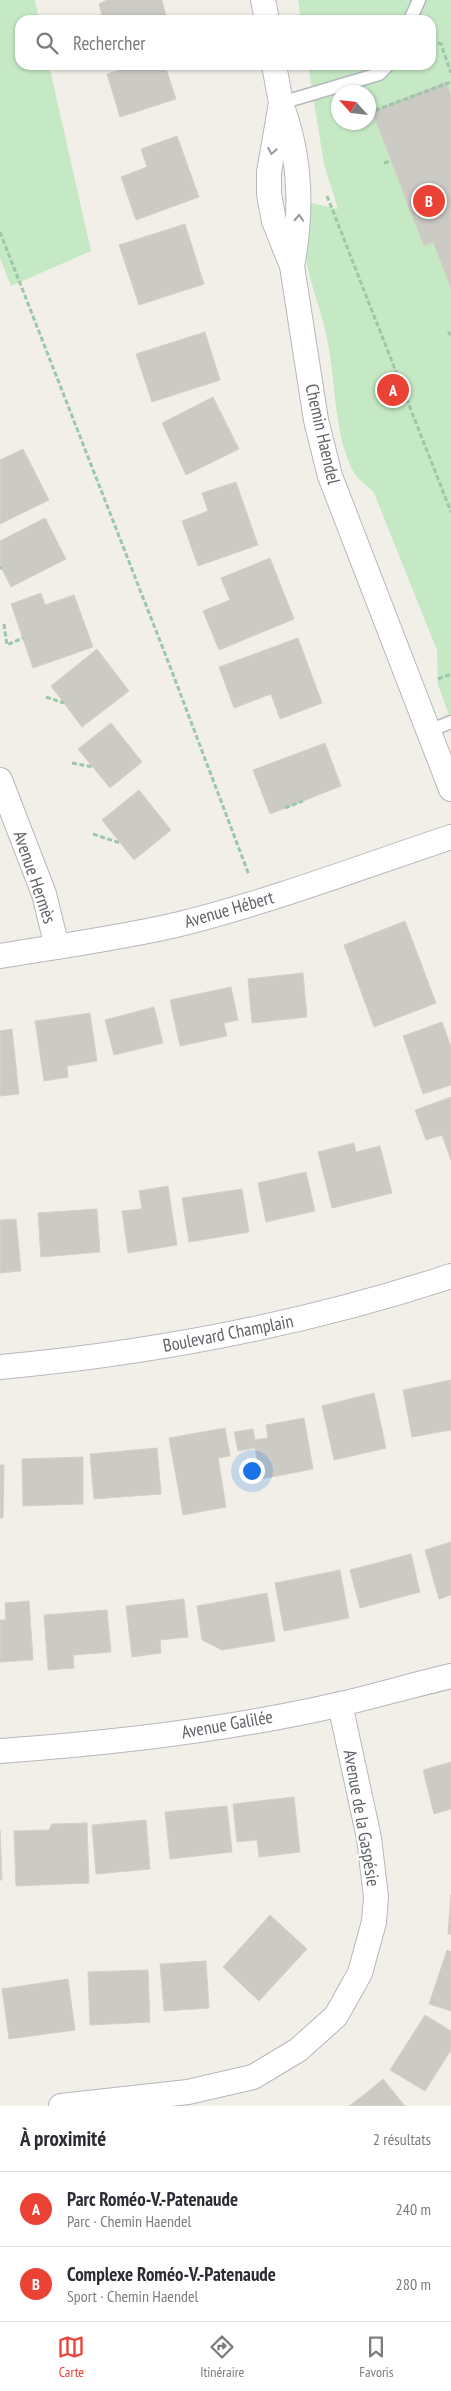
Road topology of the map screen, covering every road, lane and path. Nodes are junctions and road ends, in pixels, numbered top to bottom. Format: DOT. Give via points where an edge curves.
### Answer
graph roads {
  1 [pos="263,0"];
  2 [pos="419,0"];
  3 [pos="266,15"];
  4 [pos="412,15"];
  5 [pos="436,42"];
  6 [pos="275,70"];
  7 [pos="383,70"];
  8 [pos="451,73"];
  9 [pos="451,82"];
  10 [pos="280,103"];
  11 [pos="376,110"];
  12 [pos="391,161"];
  13 [pos="384,163"];
  14 [pos="324,187"];
  15 [pos="0,232"];
  16 [pos="451,512"];
  17 [pos="4,624"];
  18 [pos="23,638"];
  19 [pos="451,674"];
  20 [pos="435,680"];
  21 [pos="46,697"];
  22 [pos="64,704"];
  23 [pos="451,722"];
  24 [pos="429,731"];
  25 [pos="72,763"];
  26 [pos="93,767"];
  27 [pos="0,780"];
  28 [pos="451,789"];
  29 [pos="303,801"];
  30 [pos="285,808"];
  31 [pos="93,834"];
  32 [pos="451,836"];
  33 [pos="120,843"];
  34 [pos="252,883"];
  35 [pos="57,946"];
  36 [pos="0,956"];
  37 [pos="451,1276"];
  38 [pos="0,1366"];
  39 [pos="451,1676"];
  40 [pos="340,1704"];
  41 [pos="0,1751"];
  42 [pos="61,2106"];
  1 -- 3 [label="street"];
  2 -- 4 [label="lane"];
  5 -- 8 [label="path" via="441,44"];
  6 -- 10 [label="street, Chemin Haendel"];
  7 -- 10 [label="lane" via="379,74"];
  9 -- 11 [label="path"];
  10 -- 24 [label="street, Chemin Haendel" via="269,172 269,194 274,221 292,266 316,420 330,476"];
  12 -- 13 [label="path"];
  14 -- 16 [label="path"];
  15 -- 34 [label="path"];
  17 -- 18 [label="path" via="7,645"];
  19 -- 20 [label="path"];
  21 -- 22 [label="path"];
  23 -- 24 [label="lane"];
  24 -- 28 [label="street, Chemin Haendel"];
  25 -- 26 [label="path"];
  27 -- 35 [label="street, Avenue Hermès" via="44,894"];
  29 -- 30 [label="path"];
  31 -- 33 [label="path"];
  32 -- 35 [label="street, Avenue Hébert" via="221,913 135,934"];
  35 -- 36 [label="street, Avenue Hébert"];
  37 -- 38 [label="street, Boulevard Champlain" via="317,1314 230,1334 95,1356"];
  39 -- 40 [label="street, Avenue Galilée"];
  40 -- 41 [label="street, Avenue Galilée" via="156,1736"];
  40 -- 42 [label="street, Avenue de la Gaspésie" via="369,1838 376,1897 370,1940 360,1973 336,2016 298,2050 253,2077 188,2092"];
}
